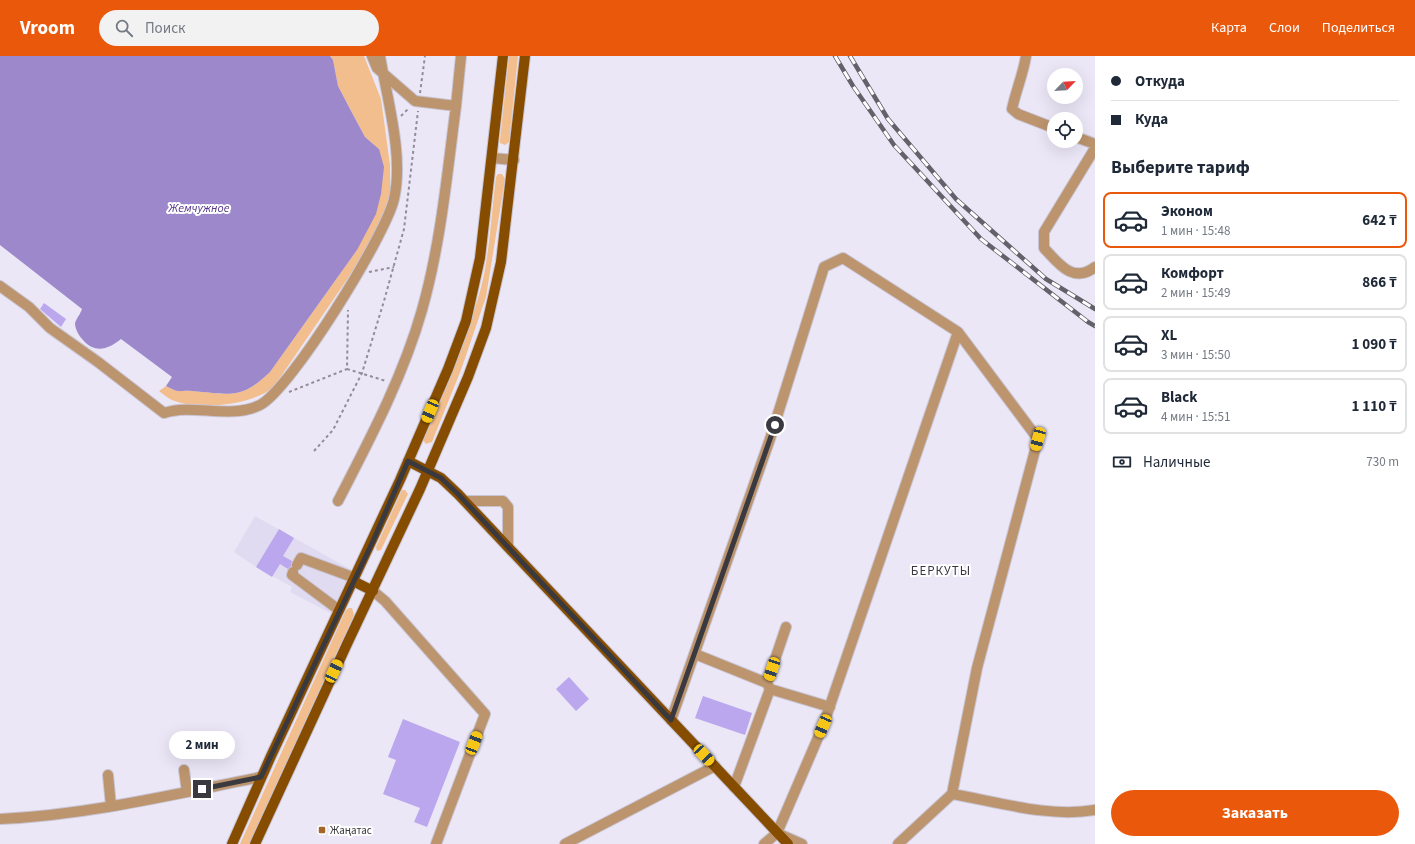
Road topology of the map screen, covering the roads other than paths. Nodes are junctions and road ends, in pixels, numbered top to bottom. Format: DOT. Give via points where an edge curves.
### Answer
graph roads {
  1 [pos="372,56"];
  2 [pos="380,56"];
  3 [pos="461,56"];
  4 [pos="504,56"];
  5 [pos="525,56"];
  6 [pos="1026,56"];
  7 [pos="383,74"];
  8 [pos="456,106"];
  9 [pos="1047,125"];
  10 [pos="1083,140"];
  11 [pos="1095,144"];
  12 [pos="1095,148"];
  13 [pos="492,158"];
  14 [pos="514,160"];
  15 [pos="1095,267"];
  16 [pos="0,286"];
  17 [pos="958,332"];
  18 [pos="408,461"];
  19 [pos="428,470"];
  20 [pos="338,501"];
  21 [pos="465,501"];
  22 [pos="508,547"];
  23 [pos="354,580"];
  24 [pos="372,591"];
  25 [pos="339,610"];
  26 [pos="786,627"];
  27 [pos="696,654"];
  28 [pos="768,686"];
  29 [pos="830,707"];
  30 [pos="671,720"];
  31 [pos="715,766"];
  32 [pos="184,770"];
  33 [pos="108,775"];
  34 [pos="261,777"];
  35 [pos="734,787"];
  36 [pos="188,792"];
  37 [pos="952,794"];
  38 [pos="111,806"];
  39 [pos="1095,810"];
  40 [pos="0,819"];
  41 [pos="777,833"];
  42 [pos="232,844"];
  43 [pos="255,844"];
  44 [pos="436,844"];
  45 [pos="565,844"];
  46 [pos="764,844"];
  47 [pos="788,844"];
  48 [pos="802,844"];
  49 [pos="898,844"];
  1 -- 7 [label="street"];
  2 -- 7 [label="street"];
  3 -- 8 [label="street"];
  4 -- 13 [label="main road"];
  5 -- 14 [label="main road"];
  6 -- 9 [label="street" via="1023,76 1012,109 1018,114"];
  7 -- 8 [label="street" via="417,101"];
  7 -- 16 [label="street" via="397,167 394,199 356,274 317,338 268,399 253,408 227,412 164,413 50,328 29,306"];
  8 -- 20 [label="street" via="437,249 422,310 395,384"];
  10 -- 11 [label="street"];
  12 -- 15 [label="street" via="1044,232 1044,248 1060,266 1072,274 1087,273"];
  13 -- 14 [label="street"];
  13 -- 18 [label="main road" via="480,258 466,321"];
  14 -- 19 [label="main road" via="502,262 486,328"];
  17 -- 27 [label="street" via="843,258 824,267 770,439"];
  17 -- 29 [label="street"];
  17 -- 37 [label="street" via="1038,439 977,668"];
  18 -- 19 [label="main road"];
  18 -- 23 [label="main road"];
  19 -- 21 [label="main road" via="441,478"];
  19 -- 24 [label="main road"];
  21 -- 22 [label="main road"];
  21 -- 22 [label="street" via="503,501 508,507"];
  22 -- 30 [label="main road"];
  23 -- 24 [label="main road"];
  23 -- 25 [label="main road"];
  23 -- 25 [label="street" via="301,558 295,568 292,575"];
  24 -- 43 [label="main road"];
  24 -- 44 [label="street" via="385,600 485,714"];
  25 -- 34 [label="main road"];
  26 -- 28 [label="street"];
  27 -- 28 [label="street"];
  27 -- 30 [label="street"];
  28 -- 29 [label="street"];
  28 -- 35 [label="street"];
  29 -- 41 [label="street"];
  30 -- 31 [label="main road"];
  31 -- 35 [label="main road"];
  31 -- 45 [label="street"];
  32 -- 36 [label="street"];
  33 -- 38 [label="street"];
  34 -- 36 [label="street"];
  34 -- 42 [label="main road"];
  35 -- 41 [label="main road"];
  36 -- 38 [label="street"];
  37 -- 39 [label="street" via="1053,812 1081,813"];
  37 -- 49 [label="street"];
  38 -- 40 [label="street" via="39,817"];
  41 -- 46 [label="street"];
  41 -- 47 [label="main road"];
  41 -- 48 [label="street"];
}
